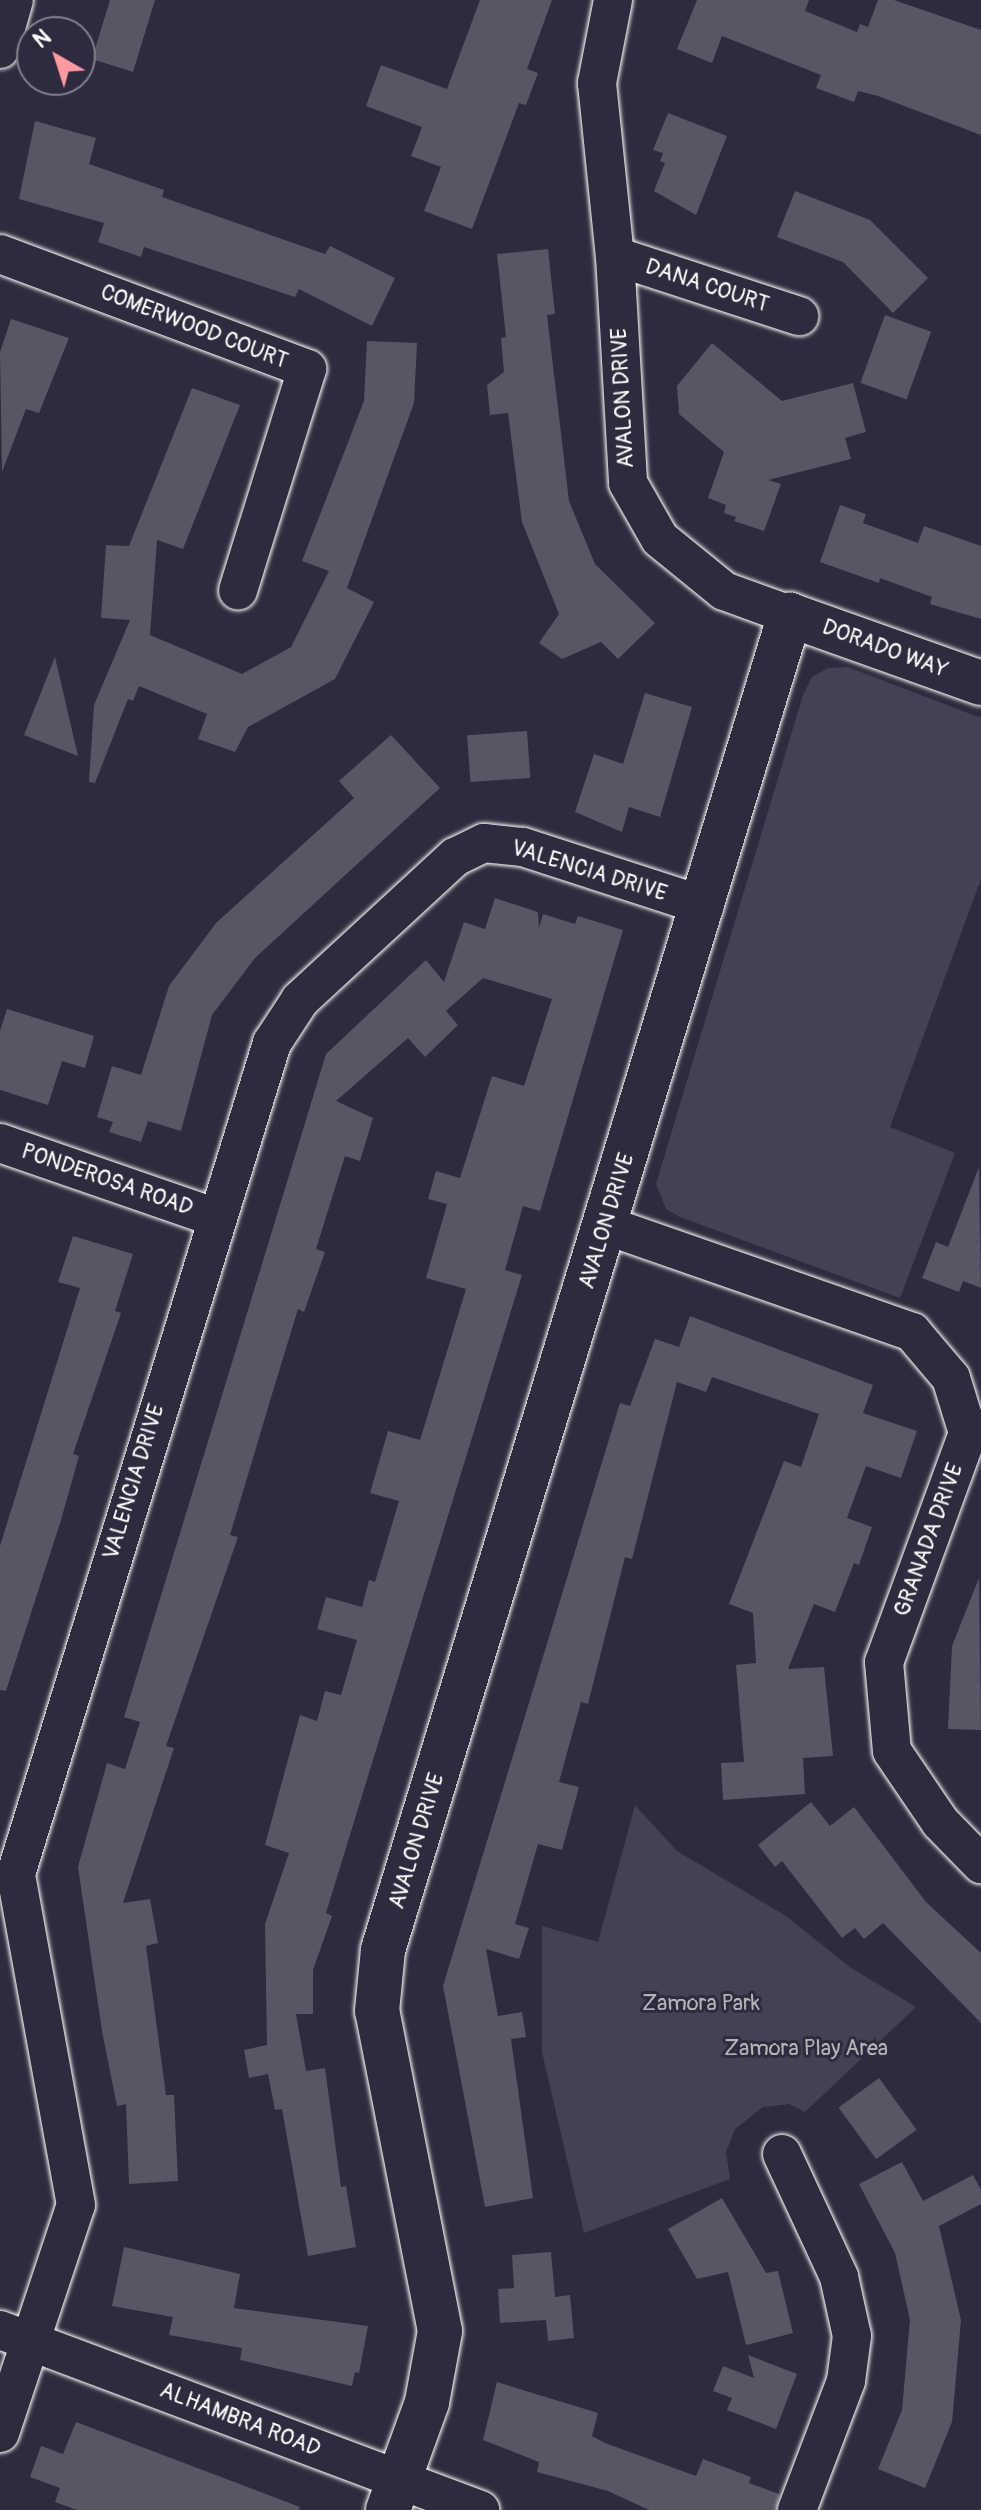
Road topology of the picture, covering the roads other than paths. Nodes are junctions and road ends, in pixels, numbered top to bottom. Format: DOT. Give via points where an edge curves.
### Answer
graph roads {
  1 [pos="14,0"];
  2 [pos="613,0"];
  3 [pos="0,49"];
  4 [pos="0,254"];
  5 [pos="615,256"];
  6 [pos="799,316"];
  7 [pos="238,590"];
  8 [pos="790,615"];
  9 [pos="981,683"];
  10 [pos="705,906"];
  11 [pos="0,1143"];
  12 [pos="214,1217"];
  13 [pos="605,1225"];
  14 [pos="981,1864"];
  15 [pos="782,2154"];
  16 [pos="17,2336"];
  17 [pos="0,2433"];
  18 [pos="394,2495"];
  19 [pos="480,2510"];
  20 [pos="797,2510"];
  1 -- 3 [label="street"];
  2 -- 5 [label="street, AVALON DRIVE" via="597,83"];
  4 -- 7 [label="street, COMERWOOD COURT" via="307,369"];
  5 -- 6 [label="street, DANA COURT"];
  5 -- 8 [label="street, AVALON DRIVE" via="628,483 660,539 724,591"];
  8 -- 9 [label="street, DORADO WAY"];
  8 -- 10 [label="street, AVALON DRIVE"];
  10 -- 12 [label="street, VALENCIA DRIVE" via="523,847 484,843 455,857 300,1000 272,1043"];
  10 -- 13 [label="street, AVALON DRIVE"];
  11 -- 12 [label="street, PONDEROSA ROAD"];
  12 -- 16 [label="street, VALENCIA DRIVE" via="16,1874 76,2205"];
  13 -- 14 [label="street, GRANADA DRIVE" via="912,1332 951,1378 968,1433 884,1662 892,1751 940,1822"];
  13 -- 18 [label="street, AVALON DRIVE" via="383,1950 377,2011 440,2331 427,2402"];
  15 -- 20 [label="street" via="839,2277 852,2336 846,2381"];
  16 -- 17 [label="street, VALENCIA DRIVE"];
  16 -- 18 [label="street, ALHAMBRA ROAD"];
  18 -- 19 [label="street, ALHAMBRA ROAD"];
}
